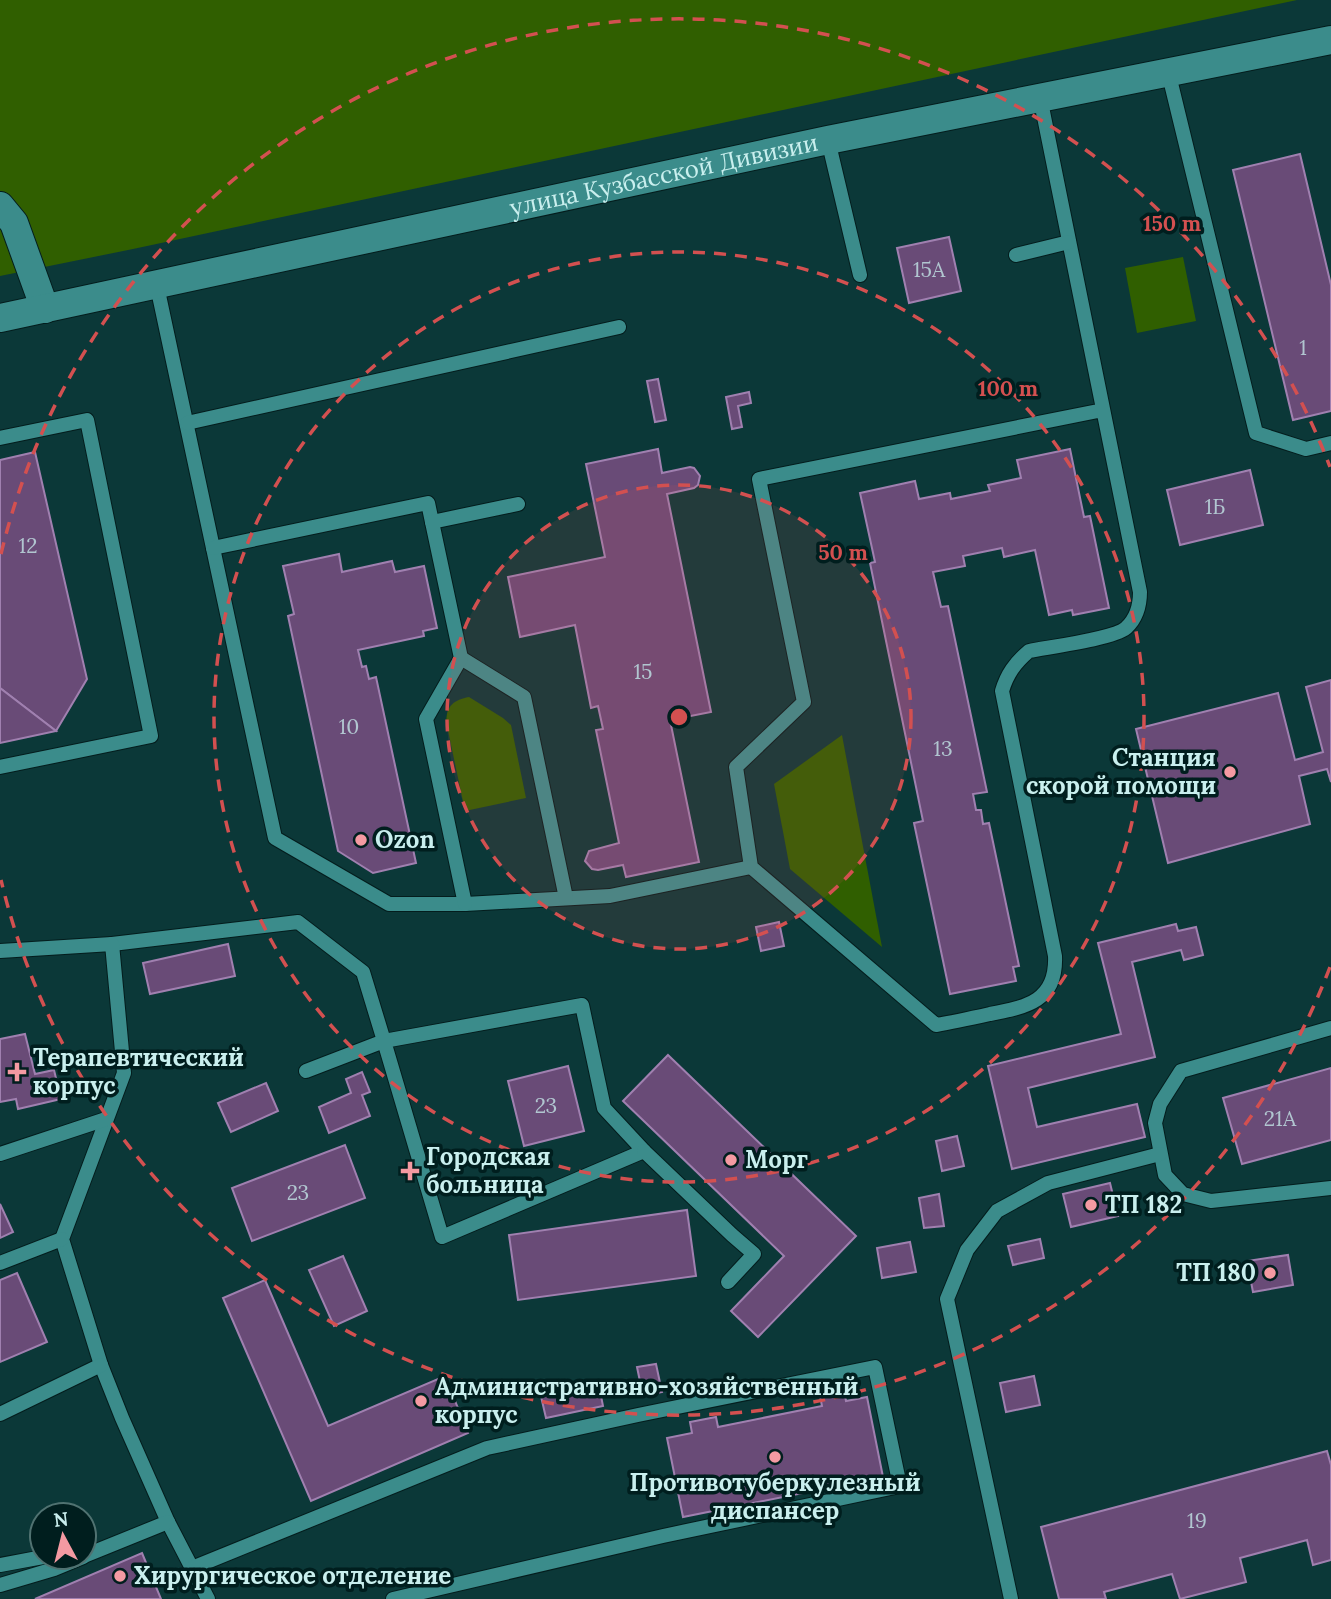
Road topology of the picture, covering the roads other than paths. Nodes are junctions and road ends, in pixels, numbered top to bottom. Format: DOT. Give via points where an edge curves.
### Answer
graph roads {
  1 [pos="1331,40"];
  2 [pos="1168,71"];
  3 [pos="1040,97"];
  4 [pos="828,139"];
  5 [pos="0,206"];
  6 [pos="1069,242"];
  7 [pos="1016,255"];
  8 [pos="860,275"];
  9 [pos="157,286"];
  10 [pos="45,309"];
  11 [pos="0,318"];
  12 [pos="619,327"];
  13 [pos="1103,410"];
  14 [pos="187,423"];
  15 [pos="0,438"];
  16 [pos="1331,443"];
  17 [pos="518,504"];
  18 [pos="432,522"];
  19 [pos="213,548"];
  20 [pos="461,658"];
  21 [pos="0,766"];
  22 [pos="751,867"];
  23 [pos="566,898"];
  24 [pos="465,904"];
  25 [pos="112,944"];
  26 [pos="0,951"];
  27 [pos="1331,1028"];
  28 [pos="384,1041"];
  29 [pos="306,1071"];
  30 [pos="106,1119"];
  31 [pos="644,1151"];
  32 [pos="0,1154"];
  33 [pos="1160,1154"];
  34 [pos="1331,1188"];
  35 [pos="62,1239"];
  36 [pos="0,1263"];
  37 [pos="728,1282"];
  38 [pos="101,1365"];
  39 [pos="0,1414"];
  40 [pos="168,1522"];
  41 [pos="98,1542"];
  42 [pos="98,1551"];
  43 [pos="28,1560"];
  44 [pos="0,1565"];
  45 [pos="192,1568"];
  46 [pos="47,1571"];
  47 [pos="0,1585"];
  48 [pos="208,1599"];
  49 [pos="393,1599"];
  50 [pos="1011,1599"];
  1 -- 2 [label="street, улица Кузбасской Дивизии"];
  2 -- 3 [label="street, улица Кузбасской Дивизии"];
  2 -- 16 [label="lane" via="1256,433 1306,449"];
  3 -- 4 [label="street, улица Кузбасской Дивизии"];
  3 -- 6 [label="lane"];
  4 -- 8 [label="lane"];
  4 -- 9 [label="street, улица Кузбасской Дивизии"];
  5 -- 10 [label="street" via="14,223"];
  6 -- 7 [label="lane"];
  6 -- 13 [label="lane"];
  9 -- 10 [label="street, улица Кузбасской Дивизии"];
  9 -- 14 [label="lane"];
  10 -- 11 [label="street, улица Кузбасской Дивизии"];
  12 -- 14 [label="lane"];
  13 -- 22 [label="lane" via="759,479 804,702 736,767"];
  13 -- 22 [label="lane" via="1140,592 1138,611 1118,633 1028,652 1011,669 1002,691 1055,956 1054,976 1043,995 1025,1007 936,1025"];
  14 -- 19 [label="lane"];
  15 -- 21 [label="lane" via="87,420 151,736"];
  17 -- 18 [label="lane"];
  18 -- 19 [label="lane" via="428,503"];
  18 -- 20 [label="lane"];
  19 -- 24 [label="lane" via="275,838 389,904"];
  20 -- 23 [label="lane" via="524,697"];
  20 -- 24 [label="lane" via="426,719"];
  22 -- 23 [label="lane" via="610,896"];
  23 -- 24 [label="lane"];
  25 -- 26 [label="lane"];
  25 -- 28 [label="lane" via="298,922 363,972"];
  25 -- 30 [label="lane" via="124,1073"];
  27 -- 33 [label="lane" via="1181,1071 1160,1104 1155,1123"];
  28 -- 29 [label="lane"];
  28 -- 31 [label="lane" via="582,1005 604,1108"];
  28 -- 31 [label="lane" via="442,1237"];
  30 -- 32 [label="lane"];
  30 -- 35 [label="lane"];
  31 -- 37 [label="lane" via="754,1254"];
  33 -- 34 [label="lane" via="1165,1175 1183,1194 1211,1201"];
  33 -- 50 [label="lane" via="1048,1182 997,1211 967,1250 947,1299"];
  35 -- 36 [label="lane"];
  35 -- 38 [label="lane"];
  38 -- 39 [label="lane"];
  38 -- 40 [label="lane"];
  40 -- 41 [label="lane"];
  40 -- 42 [label="lane"];
  40 -- 45 [label="lane"];
  43 -- 44 [label="lane"];
  45 -- 48 [label="lane"];
  45 -- 49 [label="lane" via="487,1448 876,1367 900,1486"];
  46 -- 47 [label="lane"];
}
